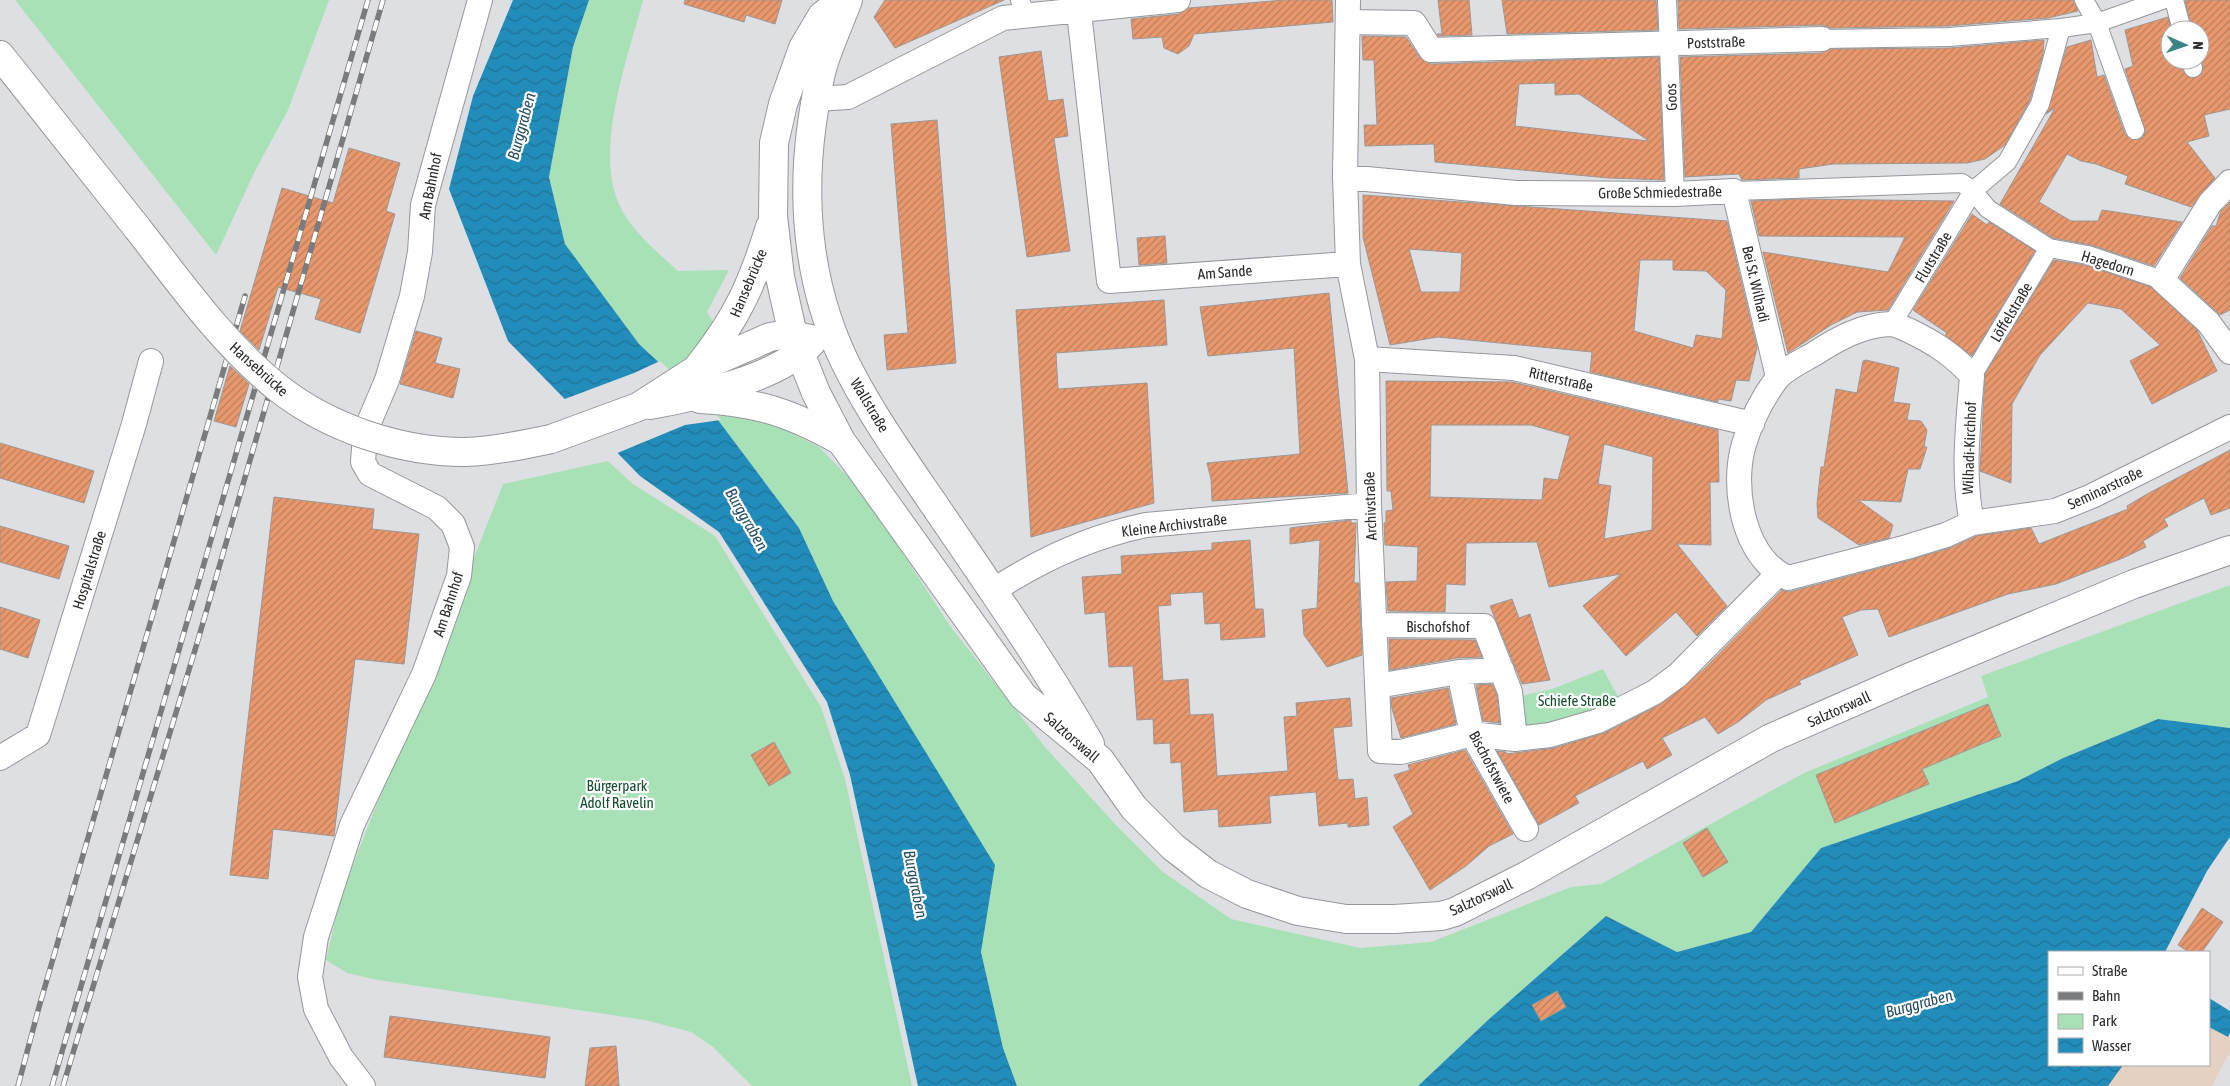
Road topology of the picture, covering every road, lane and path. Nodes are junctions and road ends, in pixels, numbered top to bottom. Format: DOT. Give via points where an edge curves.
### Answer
graph roads {
  1 [pos="480,0"];
  2 [pos="842,0"];
  3 [pos="848,0"];
  4 [pos="1172,0"];
  5 [pos="1667,0"];
  6 [pos="2084,0"];
  7 [pos="2162,0"];
  8 [pos="2174,0"];
  9 [pos="1023,7"];
  10 [pos="1348,11"];
  11 [pos="1079,12"];
  12 [pos="2179,20"];
  13 [pos="2097,23"];
  14 [pos="2061,28"];
  15 [pos="1822,39"];
  16 [pos="1670,44"];
  17 [pos="0,55"];
  18 [pos="816,98"];
  19 [pos="2135,130"];
  20 [pos="1346,177"];
  21 [pos="2230,182"];
  22 [pos="1973,190"];
  23 [pos="1734,191"];
  24 [pos="1675,194"];
  25 [pos="773,216"];
  26 [pos="2049,248"];
  27 [pos="1348,264"];
  28 [pos="2162,280"];
  29 [pos="826,313"];
  30 [pos="1892,324"];
  31 [pos="802,343"];
  32 [pos="2230,352"];
  33 [pos="1367,359"];
  34 [pos="150,361"];
  35 [pos="845,362"];
  36 [pos="697,369"];
  37 [pos="1972,376"];
  38 [pos="1778,377"];
  39 [pos="688,398"];
  40 [pos="638,407"];
  41 [pos="1752,424"];
  42 [pos="2230,427"];
  43 [pos="841,440"];
  44 [pos="1369,505"];
  45 [pos="1972,523"];
  46 [pos="2230,550"];
  47 [pos="1778,574"];
  48 [pos="993,591"];
  49 [pos="963,611"];
  50 [pos="1374,625"];
  51 [pos="1502,670"];
  52 [pos="1459,672"];
  53 [pos="1377,686"];
  54 [pos="1472,734"];
  55 [pos="1515,739"];
  56 [pos="0,758"];
  57 [pos="1100,760"];
  58 [pos="1526,830"];
  59 [pos="364,1086"];
  1 -- 59 [label="street, Am Bahnhof" via="423,205 420,252 405,324 370,420 362,462 370,474 437,508 452,524 462,547 459,576 424,674 352,825 316,937 310,977 316,1009 341,1057"];
  2 -- 25 [label="main road" via="822,16 803,48 783,104 774,143"];
  3 -- 18 [label="main road, Wallstraße" via="824,63"];
  4 -- 11 [label="street"];
  5 -- 16 [label="street, Goos"];
  6 -- 13 [label="street"];
  7 -- 13 [label="street, Poststraße"];
  8 -- 12 [label="street"];
  9 -- 11 [label="street"];
  9 -- 18 [label="street" via="848,97"];
  10 -- 16 [label="street, Poststraße" via="1414,23 1431,50"];
  10 -- 20 [label="street"];
  11 -- 27 [label="street, Am Sande" via="1109,281"];
  13 -- 14 [label="street, Poststraße"];
  13 -- 19 [label="street"];
  14 -- 15 [label="street, Poststraße" via="1950,37"];
  14 -- 22 [label="street, Flutstraße" via="2040,104 2007,162"];
  15 -- 16 [label="street, Poststraße"];
  16 -- 24 [label="street, Goos"];
  17 -- 40 [label="main road, Hansebrücke, bridge" via="224,336 277,387 319,413 380,439 464,452 551,439"];
  18 -- 29 [label="main road, Wallstraße" via="807,176 807,214 812,258"];
  20 -- 24 [label="street, Große Schmiedestraße" via="1516,193"];
  20 -- 27 [label="street"];
  21 -- 28 [label="street" via="2210,203"];
  22 -- 23 [label="street, Große Schmiedestraße" via="1962,183"];
  22 -- 26 [label="street, Hagedorn" via="1988,208"];
  22 -- 30 [label="street, Flutstraße"];
  23 -- 24 [label="street, Große Schmiedestraße"];
  23 -- 38 [label="street, Bei St. Wilhadi"];
  25 -- 31 [label="main road" via="780,277"];
  25 -- 36 [label="main road, Hansebrücke" via="760,260 740,308"];
  26 -- 28 [label="street, Hagedorn" via="2088,255"];
  26 -- 37 [label="street, Löffelstraße"];
  27 -- 33 [label="street, Archivstraße"];
  28 -- 32 [label="street, Hagedorn" via="2208,322"];
  29 -- 31 [label="main road"];
  29 -- 35 [label="main road, Wallstraße"];
  30 -- 37 [label="street" via="1943,349"];
  30 -- 38 [label="street" via="1834,340"];
  31 -- 35 [label="main road"];
  31 -- 36 [label="main road, Hansebrücke" via="774,336"];
  31 -- 39 [label="main road, Hansebrücke" via="786,364"];
  31 -- 43 [label="main road" via="816,393"];
  33 -- 41 [label="street, Ritterstraße" via="1514,368"];
  33 -- 44 [label="street, Archivstraße"];
  34 -- 56 [label="street, Hospitalstraße" via="134,424 38,735"];
  35 -- 48 [label="main road, Wallstraße" via="880,422"];
  36 -- 40 [label="main road, Hansebrücke"];
  37 -- 45 [label="street, Wilhadi-Kirchhof" via="1966,469"];
  38 -- 41 [label="street" via="1762,400"];
  39 -- 40 [label="main road, Hansebrücke"];
  39 -- 43 [label="main road, Hansebrücke" via="748,404 782,412"];
  41 -- 47 [label="street" via="1740,471 1742,517 1758,553"];
  42 -- 45 [label="street, Seminarstraße" via="2109,488 2055,511"];
  43 -- 49 [label="main road, Salztorswall"];
  44 -- 48 [label="street, Kleine Archivstraße" via="1120,530 1072,546 1030,566"];
  44 -- 50 [label="street, Archivstraße"];
  45 -- 47 [label="street" via="1907,547 1788,578"];
  46 -- 57 [label="main road, Salztorswall" via="2134,584 1771,738 1526,876 1441,916 1346,919 1275,905 1240,891 1208,874 1157,834"];
  47 -- 55 [label="street" via="1687,666 1655,692 1598,721 1550,735"];
  48 -- 49 [label="main road"];
  48 -- 57 [label="main road, Wallstraße" via="1056,685"];
  49 -- 57 [label="main road, Salztorswall" via="1023,696"];
  50 -- 51 [label="street, Bischofshof" via="1484,626"];
  50 -- 53 [label="street, Archivstraße"];
  51 -- 52 [label="street"];
  51 -- 55 [label="street, Bischofshof" via="1510,692"];
  52 -- 53 [label="street"];
  52 -- 54 [label="street, Bischofstwiete"];
  53 -- 54 [label="street, Archivstraße" via="1380,751 1400,752"];
  54 -- 55 [label="street"];
  54 -- 58 [label="street, Bischofstwiete"];
}
